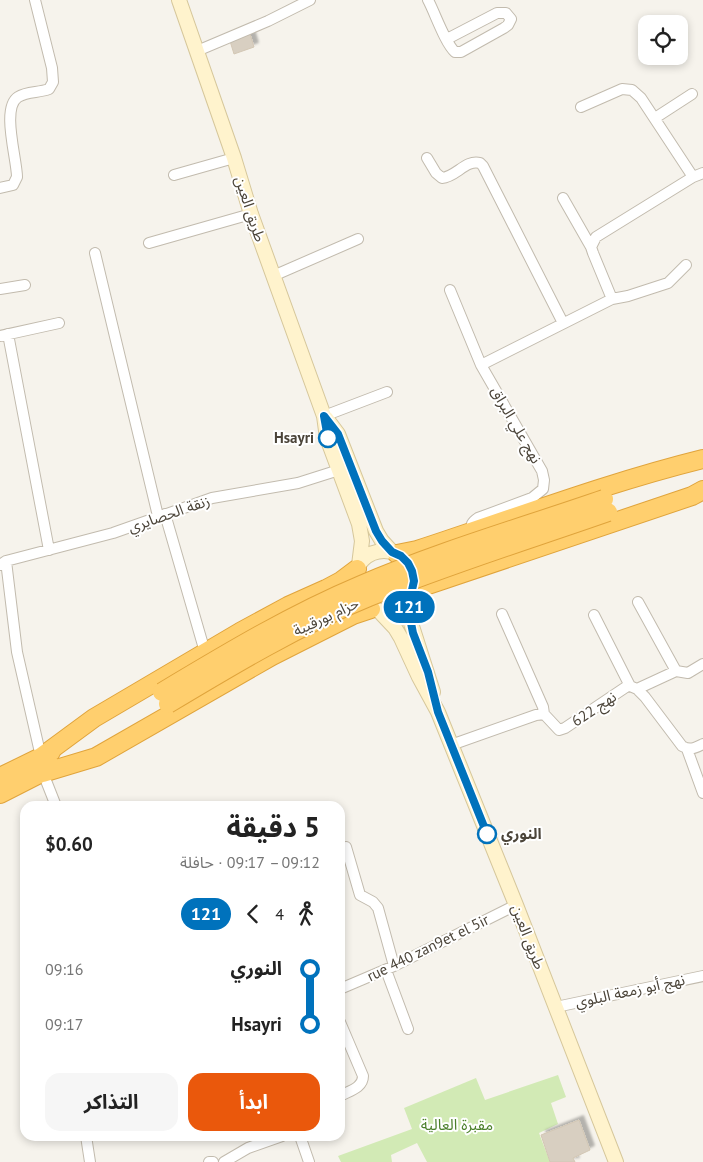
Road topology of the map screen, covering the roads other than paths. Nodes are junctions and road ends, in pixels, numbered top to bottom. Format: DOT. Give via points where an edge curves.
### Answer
graph roads {
  1 [pos="35,0"];
  2 [pos="179,0"];
  3 [pos="310,0"];
  4 [pos="428,0"];
  5 [pos="447,39"];
  6 [pos="197,51"];
  7 [pos="692,94"];
  8 [pos="581,108"];
  9 [pos="655,118"];
  10 [pos="234,158"];
  11 [pos="427,158"];
  12 [pos="174,175"];
  13 [pos="698,175"];
  14 [pos="0,188"];
  15 [pos="563,198"];
  16 [pos="251,214"];
  17 [pos="358,239"];
  18 [pos="148,243"];
  19 [pos="592,247"];
  20 [pos="95,254"];
  21 [pos="686,265"];
  22 [pos="273,276"];
  23 [pos="25,285"];
  24 [pos="0,289"];
  25 [pos="450,290"];
  26 [pos="612,298"];
  27 [pos="59,323"];
  28 [pos="562,323"];
  29 [pos="4,335"];
  30 [pos="481,365"];
  31 [pos="387,392"];
  32 [pos="324,416"];
  33 [pos="703,459"];
  34 [pos="703,465"];
  35 [pos="339,470"];
  36 [pos="703,480"];
  37 [pos="703,490"];
  38 [pos="606,506"];
  39 [pos="162,515"];
  40 [pos="472,532"];
  41 [pos="49,550"];
  42 [pos="394,553"];
  43 [pos="1,563"];
  44 [pos="358,567"];
  45 [pos="411,594"];
  46 [pos="638,602"];
  47 [pos="375,610"];
  48 [pos="502,614"];
  49 [pos="594,614"];
  50 [pos="205,652"];
  51 [pos="703,664"];
  52 [pos="676,671"];
  53 [pos="633,687"];
  54 [pos="438,712"];
  55 [pos="544,714"];
  56 [pos="451,744"];
  57 [pos="703,744"];
  58 [pos="687,749"];
  59 [pos="42,765"];
  60 [pos="0,777"];
  61 [pos="703,793"];
  62 [pos="0,794"];
  63 [pos="54,801"];
  64 [pos="346,847"];
  65 [pos="516,905"];
  66 [pos="390,968"];
  67 [pos="703,976"];
  68 [pos="345,987"];
  69 [pos="556,1007"];
  70 [pos="408,1029"];
  71 [pos="345,1034"];
  72 [pos="345,1093"];
  73 [pos="87,1141"];
  74 [pos="268,1141"];
  75 [pos="302,1141"];
  76 [pos="90,1162"];
  77 [pos="224,1162"];
  78 [pos="309,1162"];
  79 [pos="616,1162"];
  1 -- 14 [label="street" via="53,82 49,89 19,96 12,104 10,120 17,177 14,185"];
  2 -- 6 [label="main road, طريق العين"];
  3 -- 6 [label="street" via="268,22"];
  4 -- 5 [label="street"];
  5 -- 5 [label="street" via="497,13 506,13 511,19 504,28 460,52 453,50"];
  6 -- 10 [label="main road, طريق العين"];
  7 -- 9 [label="street"];
  8 -- 9 [label="street" via="627,88 636,93"];
  9 -- 13 [label="street"];
  10 -- 12 [label="street"];
  10 -- 16 [label="main road, طريق العين"];
  11 -- 28 [label="street" via="442,178 472,162 484,166"];
  13 -- 19 [label="street" via="596,237"];
  15 -- 19 [label="street"];
  16 -- 18 [label="street"];
  16 -- 22 [label="main road, طريق العين"];
  17 -- 22 [label="street"];
  19 -- 26 [label="street"];
  20 -- 39 [label="street"];
  21 -- 26 [label="street" via="668,283"];
  22 -- 32 [label="main road, طريق العين"];
  23 -- 24 [label="street"];
  25 -- 30 [label="street"];
  26 -- 28 [label="street"];
  27 -- 29 [label="street"];
  28 -- 30 [label="street"];
  29 -- 41 [label="street"];
  30 -- 40 [label="street, نهج علي البراق" via="542,471 544,485 532,498 478,518 472,522"];
  31 -- 32 [label="street"];
  32 -- 35 [label="main road, طريق العين"];
  32 -- 42 [label="main road, طريق العين" via="338,434 376,531"];
  33 -- 40 [label="highway"];
  34 -- 38 [label="highway, حزام بورقيبة"];
  35 -- 39 [label="street, زنقة الحصايري" via="298,482 212,498"];
  35 -- 44 [label="main road, طريق العين" via="359,524 362,541"];
  36 -- 38 [label="highway, حزام بورقيبة"];
  37 -- 45 [label="highway" via="443,579"];
  38 -- 59 [label="highway, حزام بورقيبة, bridge" via="368,597 299,628"];
  39 -- 41 [label="street, زنقة الحصايري"];
  39 -- 50 [label="street"];
  40 -- 42 [label="highway" via="417,550"];
  41 -- 43 [label="street, زنقة الحصايري"];
  42 -- 44 [label="main road" via="374,553"];
  42 -- 45 [label="main road" via="408,563 412,571"];
  43 -- 59 [label="street"];
  44 -- 47 [label="main road" via="354,574 357,594 363,603"];
  44 -- 50 [label="highway" via="333,585"];
  45 -- 47 [label="main road" via="401,606 392,610"];
  45 -- 54 [label="main road, طريق العين" via="410,620"];
  46 -- 52 [label="street"];
  47 -- 54 [label="main road, طريق العين" via="395,628"];
  47 -- 59 [label="highway" via="353,615 272,656 96,757"];
  48 -- 55 [label="street"];
  49 -- 53 [label="street"];
  50 -- 59 [label="highway" via="94,718"];
  51 -- 52 [label="street, نهج 622" via="688,672"];
  52 -- 53 [label="street, نهج 622"];
  53 -- 55 [label="street, نهج 622" via="559,730"];
  53 -- 58 [label="street" via="645,697 676,741"];
  54 -- 56 [label="main road, طريق العين"];
  55 -- 56 [label="street"];
  56 -- 65 [label="main road, طريق العين"];
  57 -- 58 [label="street"];
  58 -- 61 [label="street"];
  59 -- 60 [label="highway, حزام بورقيبة"];
  59 -- 62 [label="highway, حزام بورقيبة"];
  59 -- 63 [label="street"];
  64 -- 66 [label="street" via="360,895 378,908"];
  65 -- 66 [label="street, rue 440 zan9et el 5ir"];
  65 -- 69 [label="main road, طريق العين"];
  66 -- 68 [label="street, rue 440 zan9et el 5ir"];
  66 -- 70 [label="street"];
  67 -- 69 [label="street, نهج أبو زمعة البلوي"];
  69 -- 79 [label="main road, طريق العين"];
  71 -- 72 [label="street" via="363,1076 360,1085"];
  73 -- 76 [label="street"];
  74 -- 77 [label="street"];
  75 -- 78 [label="street"];
}
